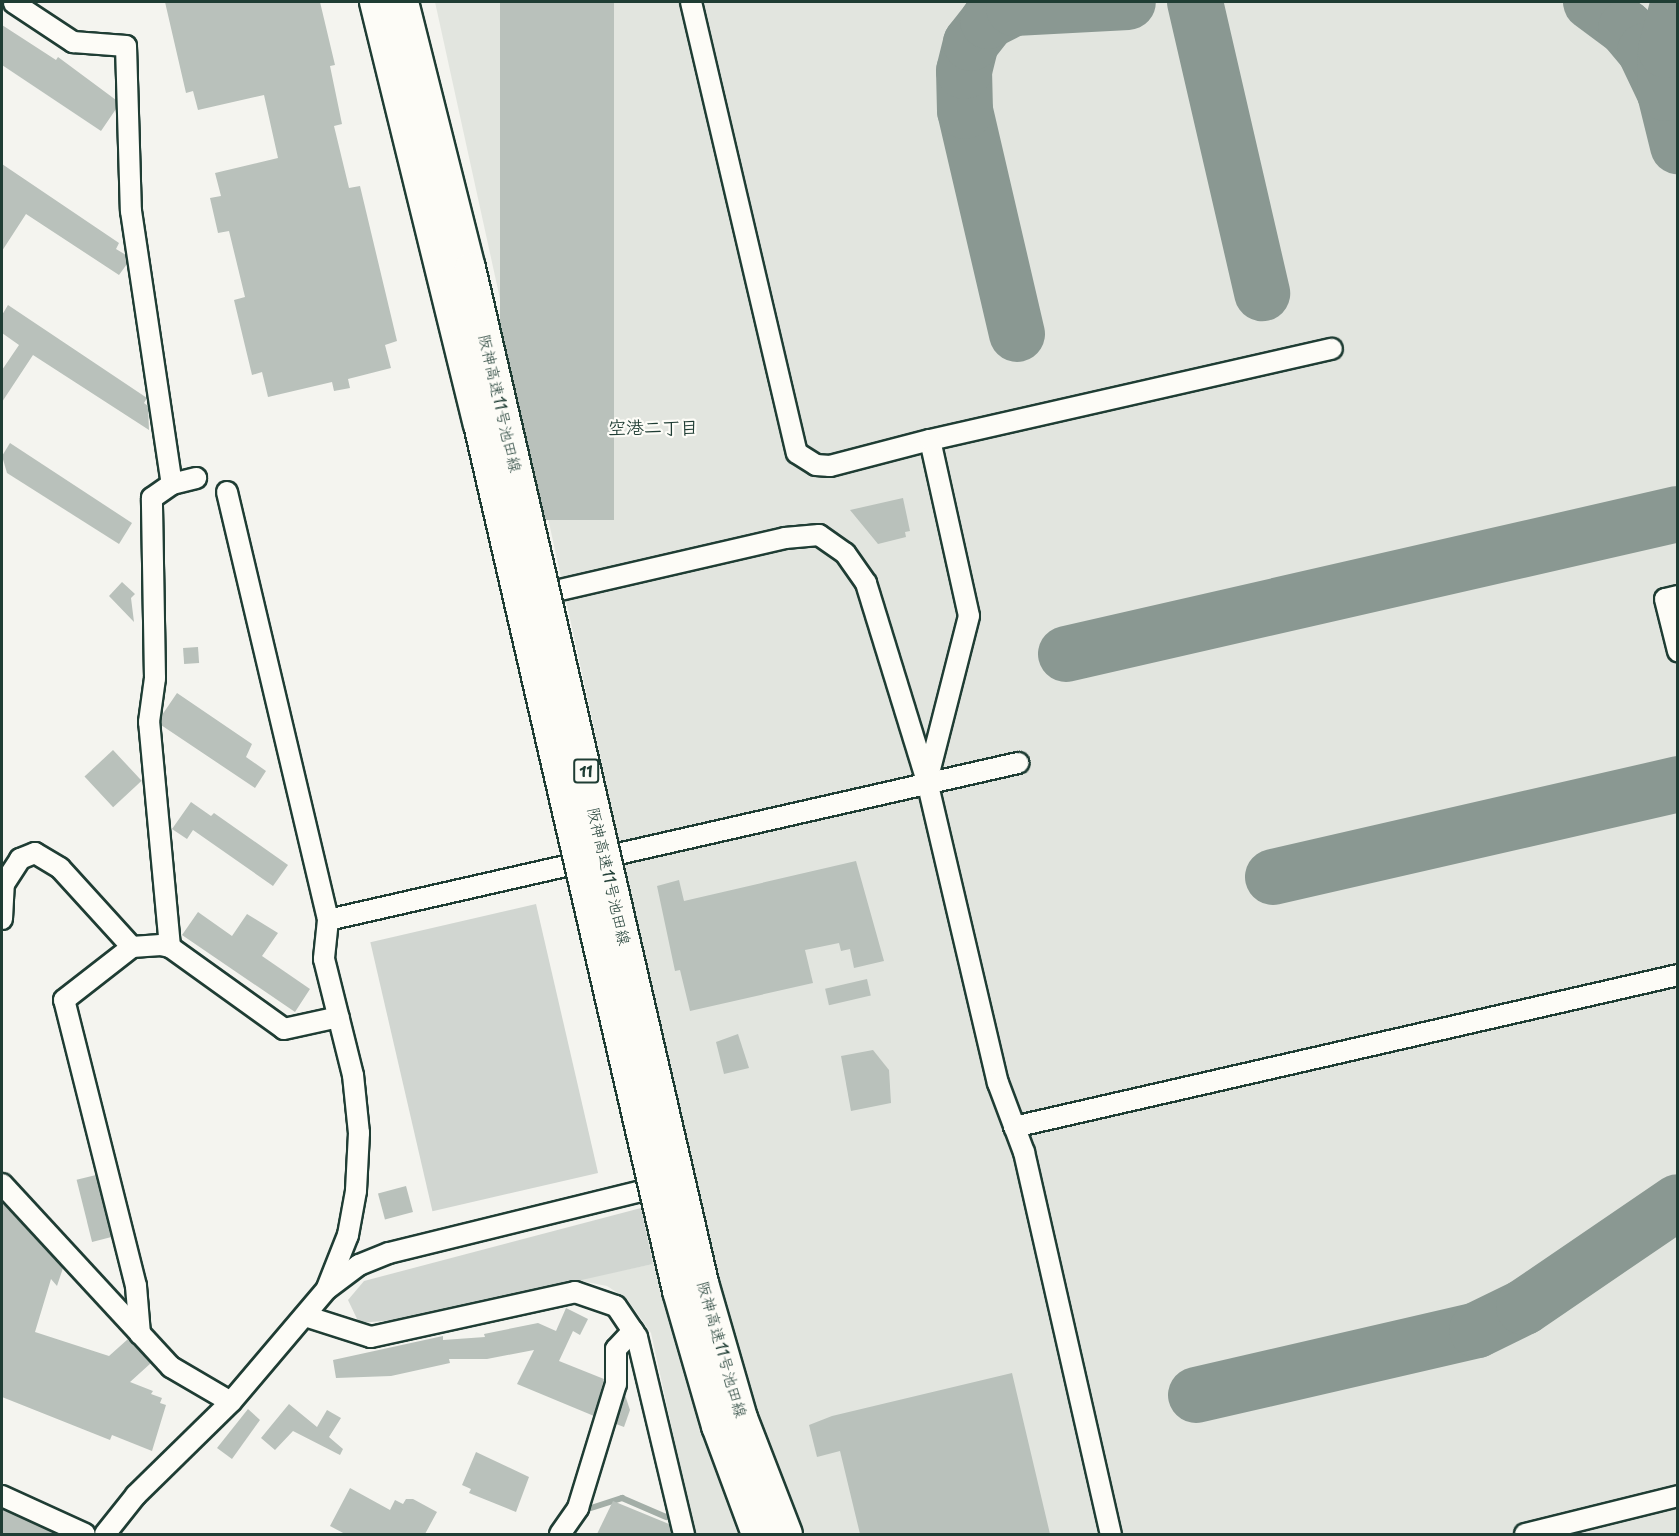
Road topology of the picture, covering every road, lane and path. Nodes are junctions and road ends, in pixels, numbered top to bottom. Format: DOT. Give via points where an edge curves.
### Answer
graph roads {
  1 [pos="375,2"];
  2 [pos="388,2"];
  3 [pos="403,2"];
  4 [pos="691,2"];
  5 [pos="14,3"];
  6 [pos="1332,349"];
  7 [pos="930,440"];
  8 [pos="196,478"];
  9 [pos="172,484"];
  10 [pos="226,492"];
  11 [pos="1677,596"];
  12 [pos="530,597"];
  13 [pos="1677,651"];
  14 [pos="1018,763"];
  15 [pos="927,782"];
  16 [pos="592,862"];
  17 [pos="2,919"];
  18 [pos="328,920"];
  19 [pos="132,947"];
  20 [pos="170,948"];
  21 [pos="1677,975"];
  22 [pos="339,1017"];
  23 [pos="1014,1127"];
  24 [pos="2,1184"];
  25 [pos="667,1185"];
  26 [pos="327,1289"];
  27 [pos="304,1316"];
  28 [pos="633,1331"];
  29 [pos="140,1334"];
  30 [pos="231,1402"];
  31 [pos="2,1496"];
  32 [pos="1677,1496"];
  33 [pos="85,1534"];
  34 [pos="105,1534"];
  35 [pos="560,1534"];
  36 [pos="684,1534"];
  37 [pos="749,1534"];
  38 [pos="757,1534"];
  39 [pos="787,1534"];
  40 [pos="1111,1534"];
  41 [pos="1525,1534"];
  1 -- 38 [label="highway, 阪神高速11号池田線 / 11, bridge" via="479,424 678,1291 717,1426"];
  2 -- 12 [label="street"];
  3 -- 39 [label="highway, 阪神高速11号池田線 / 11, bridge" via="470,268 703,1283 742,1418"];
  4 -- 7 [label="street" via="797,453 816,465 830,466"];
  5 -- 9 [label="street" via="73,42 126,46 131,211"];
  6 -- 7 [label="street"];
  7 -- 15 [label="street" via="969,616"];
  8 -- 9 [label="street"];
  9 -- 20 [label="street" via="152,498 155,678 149,722"];
  10 -- 18 [label="street"];
  11 -- 13 [label="street" via="1665,599"];
  12 -- 15 [label="street" via="785,538 819,536 845,553 866,583"];
  12 -- 16 [label="street"];
  14 -- 15 [label="street"];
  15 -- 16 [label="street"];
  15 -- 23 [label="street" via="998,1083"];
  16 -- 18 [label="street"];
  16 -- 25 [label="street"];
  17 -- 19 [label="street" via="4,884 20,859 35,853 60,868"];
  18 -- 22 [label="street" via="324,959"];
  19 -- 20 [label="street"];
  19 -- 29 [label="street" via="64,1000 136,1286"];
  20 -- 22 [label="street" via="284,1029"];
  21 -- 23 [label="street"];
  22 -- 26 [label="street" via="353,1075 359,1164 348,1235"];
  23 -- 40 [label="street" via="1024,1152"];
  24 -- 29 [label="street"];
  25 -- 26 [label="street" via="389,1253 359,1265"];
  25 -- 37 [label="street"];
  26 -- 27 [label="street"];
  27 -- 28 [label="street" via="371,1337 575,1292 616,1306"];
  27 -- 30 [label="street"];
  28 -- 35 [label="street" via="616,1349 616,1384 578,1508"];
  28 -- 36 [label="street"];
  29 -- 30 [label="street" via="180,1374"];
  30 -- 34 [label="street" via="136,1495"];
  31 -- 33 [label="street"];
  32 -- 41 [label="street"];
}
